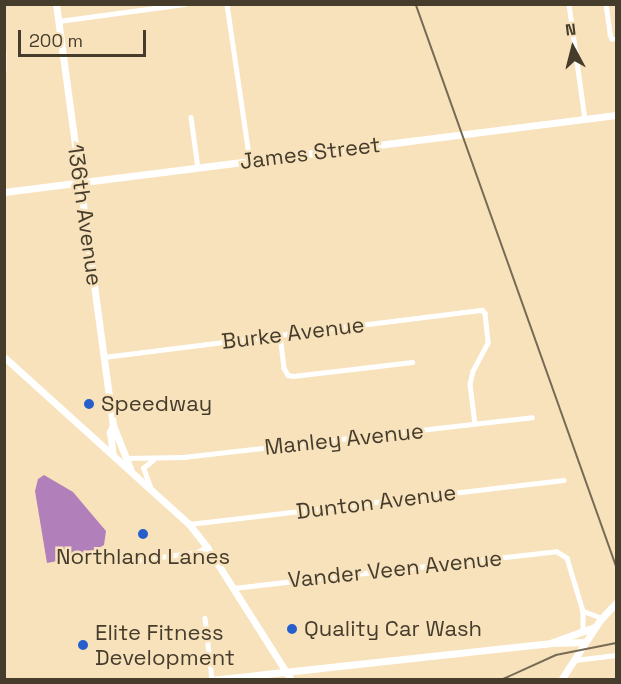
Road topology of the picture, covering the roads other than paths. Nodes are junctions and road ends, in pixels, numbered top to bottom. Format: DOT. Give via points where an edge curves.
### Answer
graph roads {
  1 [pos="56,4"];
  2 [pos="184,4"];
  3 [pos="227,4"];
  4 [pos="569,4"];
  5 [pos="606,4"];
  6 [pos="58,21"];
  7 [pos="616,39"];
  8 [pos="4,52"];
  9 [pos="4,71"];
  10 [pos="616,115"];
  11 [pos="191,117"];
  12 [pos="585,119"];
  13 [pos="250,161"];
  14 [pos="198,168"];
  15 [pos="80,183"];
  16 [pos="4,192"];
  17 [pos="280,334"];
  18 [pos="4,357"];
  19 [pos="104,357"];
  20 [pos="412,362"];
  21 [pos="532,417"];
  22 [pos="475,424"];
  23 [pos="113,425"];
  24 [pos="113,455"];
  25 [pos="127,458"];
  26 [pos="156,459"];
  27 [pos="131,471"];
  28 [pos="563,480"];
  29 [pos="150,488"];
  30 [pos="189,524"];
  31 [pos="207,547"];
  32 [pos="132,561"];
  33 [pos="233,588"];
  34 [pos="616,603"];
  35 [pos="583,611"];
  36 [pos="205,618"];
  37 [pos="602,618"];
  38 [pos="593,629"];
  39 [pos="583,632"];
  40 [pos="585,642"];
  41 [pos="550,643"];
  42 [pos="616,655"];
  43 [pos="573,660"];
  44 [pos="285,670"];
  45 [pos="212,680"];
  46 [pos="291,680"];
  47 [pos="561,680"];
  1 -- 6 [label="street, 136th Avenue"];
  2 -- 6 [label="street"];
  3 -- 13 [label="street"];
  4 -- 12 [label="street"];
  5 -- 7 [label="street" via="610,34"];
  6 -- 15 [label="street, 136th Avenue"];
  8 -- 9 [label="street"];
  10 -- 12 [label="street, James Street"];
  11 -- 14 [label="street"];
  12 -- 13 [label="street, James Street"];
  13 -- 14 [label="street, James Street"];
  14 -- 15 [label="street, James Street"];
  15 -- 16 [label="street, James Street"];
  15 -- 19 [label="street, 136th Avenue"];
  17 -- 19 [label="street, Burke Avenue"];
  17 -- 20 [label="street" via="288,375"];
  17 -- 22 [label="street, Burke Avenue" via="482,310 488,343 470,384"];
  18 -- 24 [label="street"];
  19 -- 23 [label="street, 136th Avenue"];
  21 -- 22 [label="street, Manley Avenue"];
  22 -- 26 [label="street, Manley Avenue"];
  23 -- 24 [label="street, 136th Avenue"];
  23 -- 25 [label="street, 136th Avenue"];
  24 -- 27 [label="street"];
  25 -- 26 [label="street, Manley Avenue"];
  25 -- 27 [label="street, 136th Avenue"];
  26 -- 29 [label="street" via="143,468"];
  27 -- 29 [label="street"];
  28 -- 30 [label="street, Dunton Avenue"];
  29 -- 30 [label="street"];
  30 -- 31 [label="street"];
  31 -- 32 [label="street"];
  31 -- 33 [label="street"];
  33 -- 35 [label="street, Vander Veen Avenue" via="556,551 567,558"];
  33 -- 44 [label="street"];
  34 -- 37 [label="street"];
  35 -- 37 [label="street"];
  35 -- 39 [label="street"];
  36 -- 45 [label="street"];
  37 -- 38 [label="street"];
  38 -- 39 [label="street"];
  38 -- 40 [label="street"];
  39 -- 41 [label="street"];
  40 -- 41 [label="street"];
  40 -- 43 [label="street"];
  41 -- 44 [label="street"];
  42 -- 43 [label="street"];
  43 -- 47 [label="street"];
  44 -- 45 [label="street"];
  44 -- 46 [label="street"];
}
